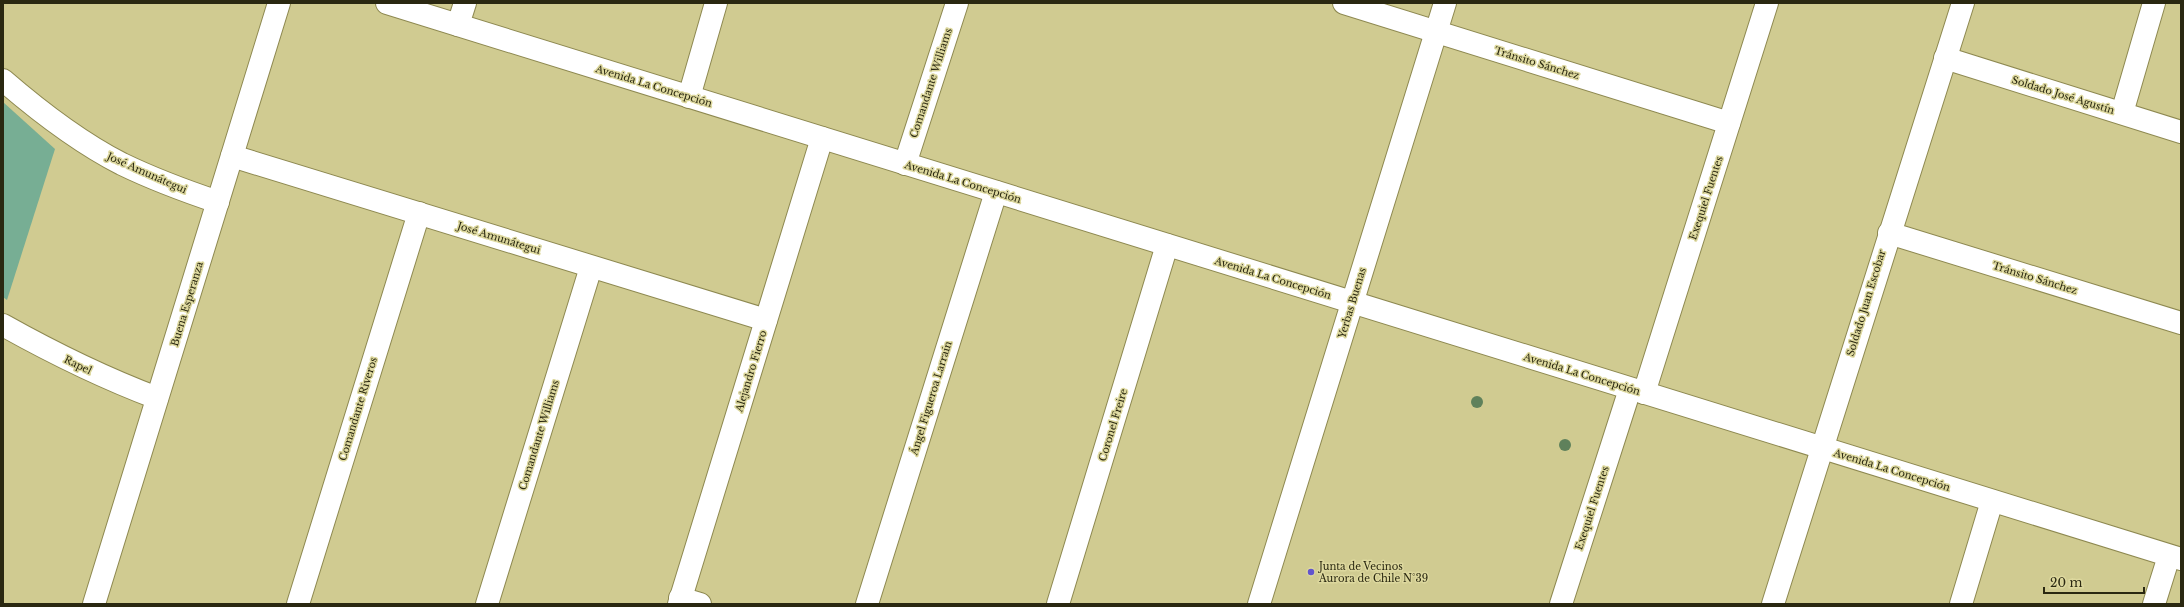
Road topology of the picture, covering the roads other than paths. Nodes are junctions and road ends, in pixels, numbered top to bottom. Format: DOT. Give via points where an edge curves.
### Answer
graph roads {
  1 [pos="279,3"];
  2 [pos="387,3"];
  3 [pos="465,3"];
  4 [pos="716,3"];
  5 [pos="957,3"];
  6 [pos="1344,3"];
  7 [pos="1446,3"];
  8 [pos="1767,3"];
  9 [pos="1963,3"];
  10 [pos="2154,3"];
  11 [pos="458,25"];
  12 [pos="1436,32"];
  13 [pos="1945,58"];
  14 [pos="3,80"];
  15 [pos="689,97"];
  16 [pos="2122,113"];
  17 [pos="1729,123"];
  18 [pos="2181,132"];
  19 [pos="822,138"];
  20 [pos="232,156"];
  21 [pos="905,164"];
  22 [pos="996,192"];
  23 [pos="218,202"];
  24 [pos="419,214"];
  25 [pos="1888,233"];
  26 [pos="1167,245"];
  27 [pos="591,267"];
  28 [pos="1352,303"];
  29 [pos="766,320"];
  30 [pos="2181,323"];
  31 [pos="3,325"];
  32 [pos="1637,391"];
  33 [pos="158,398"];
  34 [pos="1821,448"];
  35 [pos="1992,501"];
  36 [pos="2175,558"];
  37 [pos="686,602"];
  38 [pos="94,604"];
  39 [pos="298,604"];
  40 [pos="487,604"];
  41 [pos="867,604"];
  42 [pos="1058,604"];
  43 [pos="1259,604"];
  44 [pos="1561,604"];
  45 [pos="1773,604"];
  46 [pos="1961,604"];
  47 [pos="2154,604"];
  1 -- 20 [label="street, Buena Esperanza"];
  2 -- 11 [label="street, Avenida La Concepción"];
  3 -- 11 [label="street"];
  4 -- 15 [label="street"];
  5 -- 21 [label="street, Comandante Williams"];
  6 -- 12 [label="street, Tránsito Sánchez"];
  7 -- 12 [label="street, Yerbas Buenas"];
  8 -- 17 [label="street, Exequiel Fuentes"];
  9 -- 13 [label="street, Soldado Juan Escobar"];
  10 -- 16 [label="street"];
  11 -- 15 [label="street, Avenida La Concepción"];
  12 -- 17 [label="street, Tránsito Sánchez"];
  12 -- 28 [label="street, Yerbas Buenas"];
  13 -- 16 [label="street, Soldado José Agustín"];
  13 -- 25 [label="street, Soldado Juan Escobar"];
  14 -- 23 [label="street, José Amunátegui" via="77,137 122,164 169,185"];
  15 -- 19 [label="street, Avenida La Concepción"];
  16 -- 18 [label="street, Soldado José Agustín"];
  17 -- 32 [label="street, Exequiel Fuentes"];
  19 -- 21 [label="street, Avenida La Concepción"];
  19 -- 29 [label="street, Alejandro Fierro"];
  20 -- 23 [label="street, Buena Esperanza"];
  20 -- 24 [label="street, José Amunátegui"];
  21 -- 22 [label="street, Avenida La Concepción"];
  22 -- 26 [label="street, Avenida La Concepción"];
  22 -- 41 [label="street, Ángel Figueroa Larraín"];
  23 -- 33 [label="street, Buena Esperanza"];
  24 -- 27 [label="street, José Amunátegui"];
  24 -- 39 [label="street, Comandante Riveros"];
  25 -- 30 [label="street, Tránsito Sánchez"];
  25 -- 34 [label="street, Soldado Juan Escobar"];
  26 -- 28 [label="street, Avenida La Concepción"];
  26 -- 42 [label="street, Coronel Freire"];
  27 -- 29 [label="street, José Amunátegui"];
  27 -- 40 [label="street, Comandante Williams"];
  28 -- 32 [label="street, Avenida La Concepción"];
  28 -- 43 [label="street, Yerbas Buenas"];
  29 -- 37 [label="street, Alejandro Fierro"];
  31 -- 33 [label="street, Rapel" via="98,375"];
  32 -- 34 [label="street, Avenida La Concepción"];
  32 -- 44 [label="street, Exequiel Fuentes"];
  33 -- 38 [label="street, Buena Esperanza"];
  34 -- 35 [label="street, Avenida La Concepción"];
  34 -- 45 [label="street, Soldado Juan Escobar"];
  35 -- 36 [label="street, Avenida La Concepción"];
  35 -- 46 [label="street"];
  36 -- 47 [label="street"];
}
